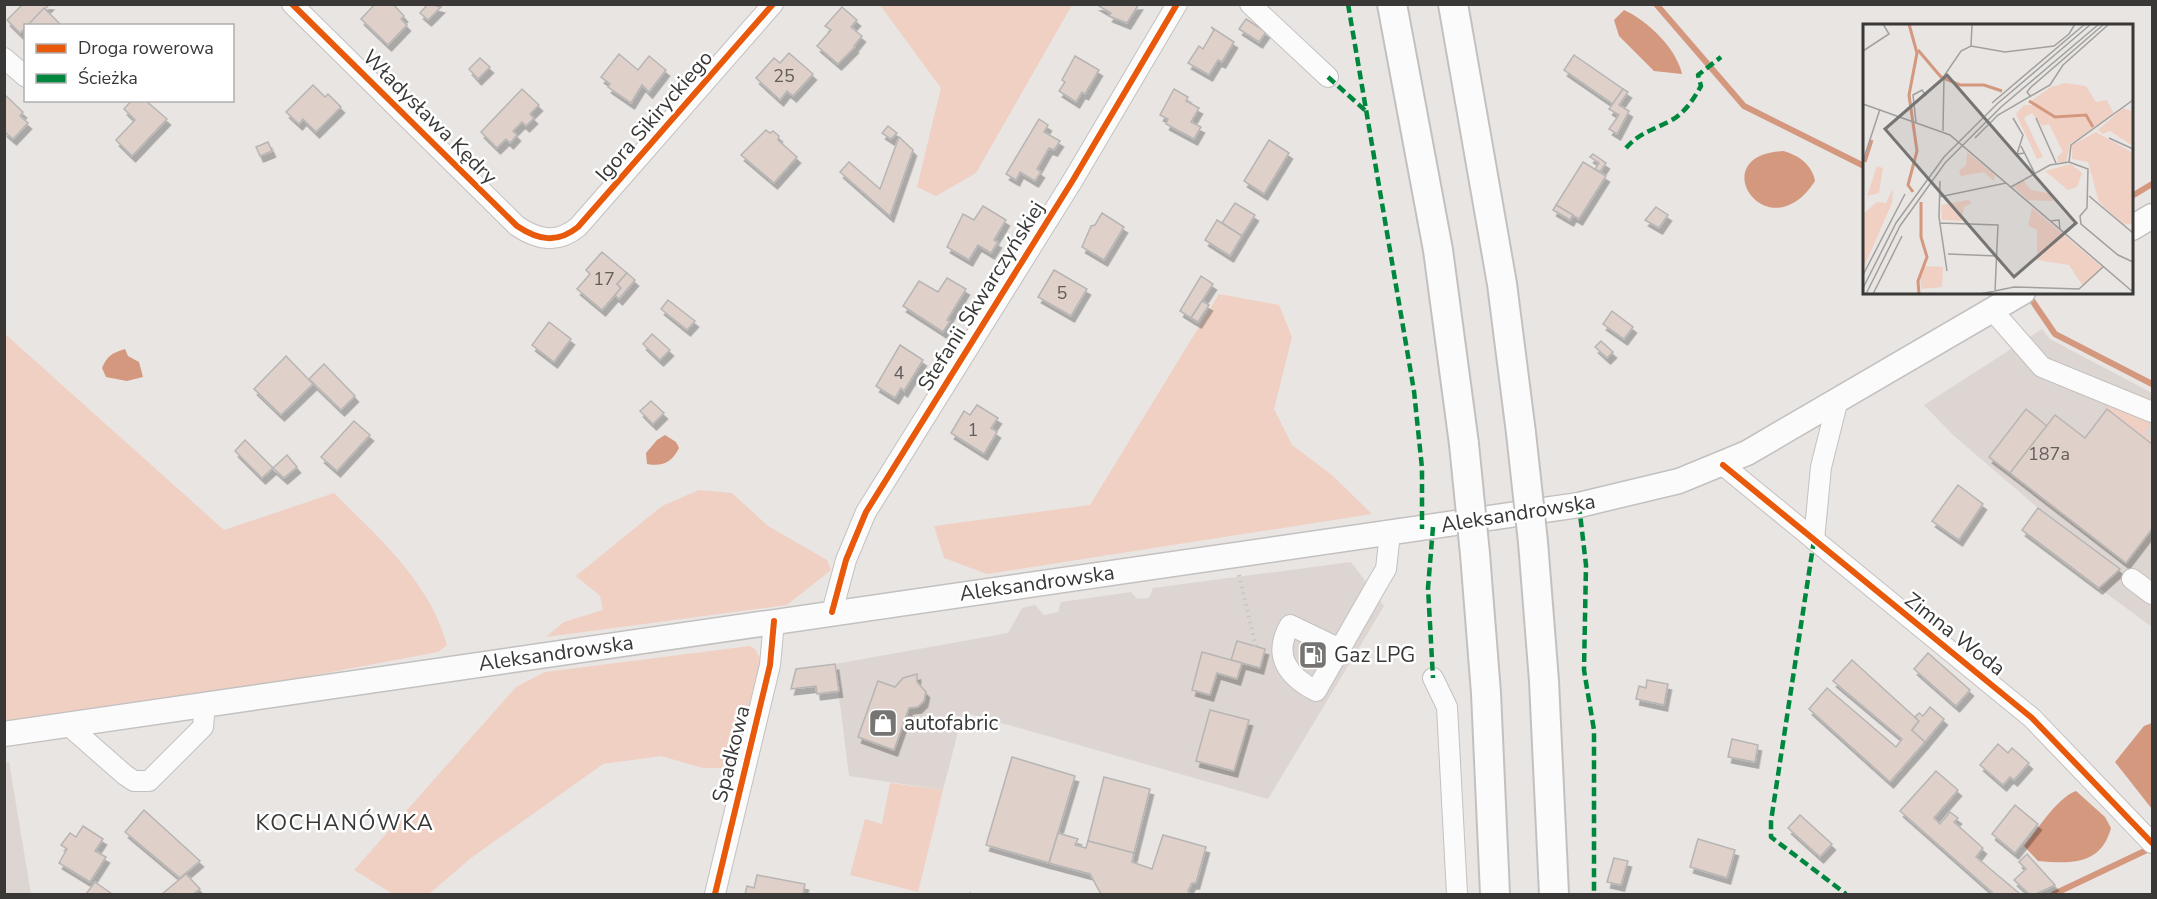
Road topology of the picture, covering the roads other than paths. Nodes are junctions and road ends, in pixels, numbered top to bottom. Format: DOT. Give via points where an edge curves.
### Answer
graph roads {
  1 [pos="773,4"];
  2 [pos="1177,4"];
  3 [pos="1250,4"];
  4 [pos="1392,4"];
  5 [pos="1453,4"];
  6 [pos="295,6"];
  7 [pos="4,58"];
  8 [pos="24,75"];
  9 [pos="1328,77"];
  10 [pos="2152,216"];
  11 [pos="2133,227"];
  12 [pos="552,240"];
  13 [pos="2006,302"];
  14 [pos="1836,403"];
  15 [pos="2152,412"];
  16 [pos="1723,465"];
  17 [pos="1390,533"];
  18 [pos="1814,540"];
  19 [pos="2132,579"];
  20 [pos="2152,594"];
  21 [pos="832,612"];
  22 [pos="774,621"];
  23 [pos="1340,649"];
  24 [pos="1433,678"];
  25 [pos="205,705"];
  26 [pos="68,725"];
  27 [pos="4,734"];
  28 [pos="2152,843"];
  29 [pos="715,894"];
  30 [pos="1457,894"];
  31 [pos="1495,894"];
  32 [pos="1554,894"];
  1 -- 12 [label="street, Igora Sikiryckiego" via="578,227"];
  2 -- 21 [label="street, Stefanii Skwarczyńskiej" via="866,512 846,560"];
  3 -- 9 [label="street"];
  4 -- 31 [label="highway, bridge" via="1438,250 1464,444 1486,693"];
  5 -- 32 [label="highway, bridge" via="1502,284 1521,433 1545,693"];
  6 -- 12 [label="street, Władysława Kędry" via="517,226"];
  7 -- 8 [label="street"];
  10 -- 11 [label="main road"];
  13 -- 14 [label="main road, Aleksandrowska"];
  13 -- 15 [label="street" via="2042,367"];
  14 -- 16 [label="main road, Aleksandrowska"];
  14 -- 18 [label="street" via="1821,467"];
  16 -- 17 [label="main road, Aleksandrowska" via="1679,481 1579,505"];
  16 -- 18 [label="street, Zimna Woda"];
  17 -- 21 [label="main road, Aleksandrowska"];
  17 -- 23 [label="street" via="1386,569"];
  18 -- 28 [label="street, Zimna Woda" via="2024,711"];
  19 -- 20 [label="street"];
  21 -- 22 [label="main road, Aleksandrowska"];
  22 -- 25 [label="main road, Aleksandrowska"];
  22 -- 29 [label="street, Spadkowa" via="770,665"];
  24 -- 30 [label="street" via="1447,707"];
  25 -- 26 [label="main road, Aleksandrowska"];
  25 -- 26 [label="street" via="203,727 149,781 134,781 125,775"];
  26 -- 27 [label="main road, Aleksandrowska"];
}
